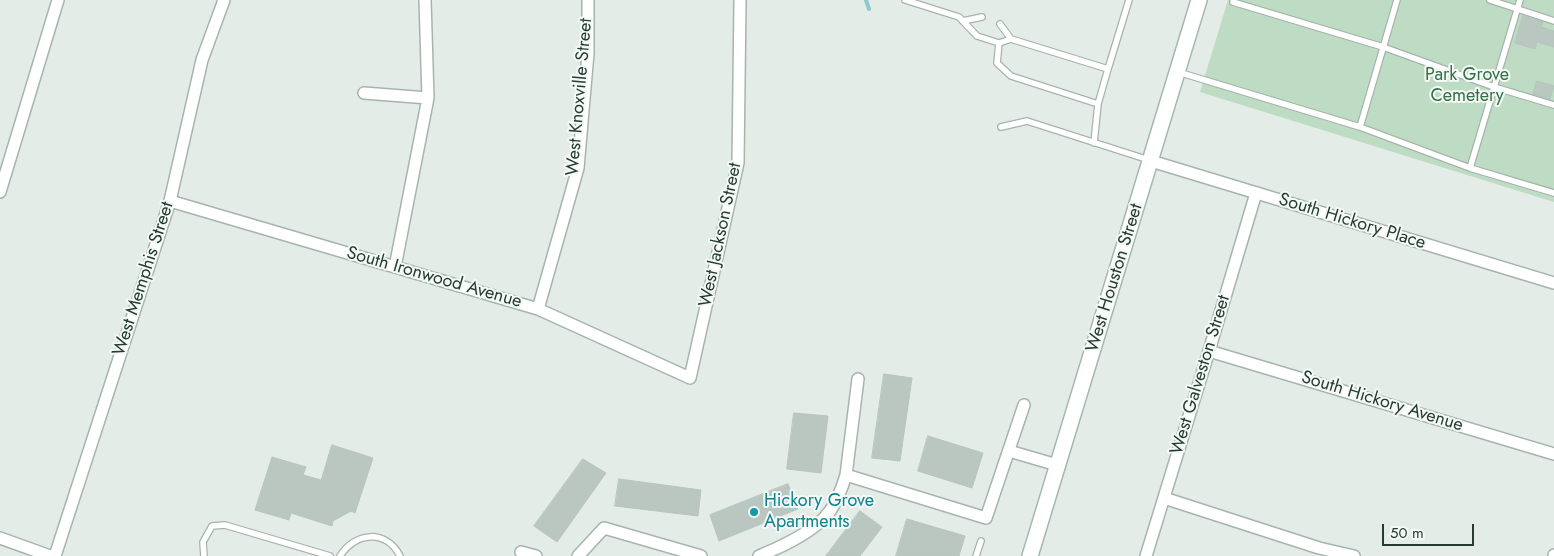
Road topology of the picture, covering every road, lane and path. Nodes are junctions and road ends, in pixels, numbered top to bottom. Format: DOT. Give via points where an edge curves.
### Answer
graph roads {
  1 [pos="58,0"];
  2 [pos="224,0"];
  3 [pos="425,0"];
  4 [pos="588,0"];
  5 [pos="740,0"];
  6 [pos="905,0"];
  7 [pos="1129,0"];
  8 [pos="1199,0"];
  9 [pos="1397,0"];
  10 [pos="1490,0"];
  11 [pos="1520,0"];
  12 [pos="1233,2"];
  13 [pos="1518,10"];
  14 [pos="982,17"];
  15 [pos="963,21"];
  16 [pos="1554,21"];
  17 [pos="1000,24"];
  18 [pos="1012,39"];
  19 [pos="999,43"];
  20 [pos="1383,47"];
  21 [pos="1108,69"];
  22 [pos="1177,72"];
  23 [pos="1494,87"];
  24 [pos="364,93"];
  25 [pos="428,98"];
  26 [pos="1098,104"];
  27 [pos="1554,105"];
  28 [pos="1000,127"];
  29 [pos="1360,127"];
  30 [pos="1094,143"];
  31 [pos="1151,161"];
  32 [pos="1470,168"];
  33 [pos="0,192"];
  34 [pos="1256,193"];
  35 [pos="1554,193"];
  36 [pos="170,201"];
  37 [pos="396,267"];
  38 [pos="1554,282"];
  39 [pos="538,309"];
  40 [pos="1209,351"];
  41 [pos="690,378"];
  42 [pos="858,379"];
  43 [pos="1024,405"];
  44 [pos="1009,450"];
  45 [pos="1554,454"];
  46 [pos="1057,465"];
  47 [pos="846,476"];
  48 [pos="1164,498"];
  49 [pos="0,538"];
  50 [pos="980,540"];
  51 [pos="522,552"];
  52 [pos="1318,552"];
  53 [pos="50,556"];
  54 [pos="55,556"];
  55 [pos="204,556"];
  56 [pos="330,556"];
  57 [pos="340,556"];
  58 [pos="400,556"];
  59 [pos="536,556"];
  60 [pos="578,556"];
  61 [pos="701,556"];
  62 [pos="761,556"];
  63 [pos="976,556"];
  64 [pos="1030,556"];
  65 [pos="1146,556"];
  66 [pos="1354,556"];
  1 -- 33 [label="street"];
  2 -- 36 [label="street, West Memphis Street" via="202,60"];
  3 -- 25 [label="street"];
  4 -- 39 [label="street, West Knoxville Street" via="588,52 578,168"];
  5 -- 41 [label="street, West Jackson Street" via="738,163"];
  6 -- 15 [label="lane" via="959,16"];
  7 -- 21 [label="lane"];
  8 -- 22 [label="main road, West Houston Street"];
  9 -- 20 [label="lane"];
  10 -- 13 [label="lane"];
  11 -- 13 [label="lane"];
  12 -- 20 [label="lane"];
  13 -- 16 [label="lane"];
  13 -- 23 [label="lane"];
  14 -- 15 [label="lane"];
  15 -- 19 [label="lane" via="977,36"];
  17 -- 18 [label="lane"];
  18 -- 19 [label="lane"];
  18 -- 21 [label="lane"];
  19 -- 26 [label="lane" via="997,63 1011,76"];
  20 -- 23 [label="lane"];
  20 -- 29 [label="lane"];
  21 -- 26 [label="lane"];
  22 -- 29 [label="lane"];
  22 -- 31 [label="main road, West Houston Street"];
  23 -- 27 [label="lane"];
  23 -- 32 [label="lane"];
  24 -- 25 [label="street"];
  25 -- 37 [label="street"];
  26 -- 30 [label="lane"];
  28 -- 30 [label="lane" via="1027,121"];
  29 -- 32 [label="lane"];
  30 -- 31 [label="lane"];
  31 -- 34 [label="street, South Hickory Place"];
  31 -- 46 [label="main road, West Houston Street"];
  32 -- 35 [label="lane"];
  34 -- 38 [label="street, South Hickory Place"];
  34 -- 40 [label="street, West Galveston Street"];
  36 -- 37 [label="street, South Ironwood Avenue"];
  36 -- 54 [label="street, West Memphis Street"];
  37 -- 39 [label="street, South Ironwood Avenue"];
  39 -- 41 [label="street, South Ironwood Avenue"];
  40 -- 45 [label="street, South Hickory Avenue"];
  40 -- 48 [label="street, West Galveston Street"];
  42 -- 47 [label="street"];
  43 -- 44 [label="street"];
  44 -- 46 [label="street"];
  44 -- 47 [label="street" via="986,518"];
  46 -- 64 [label="main road, West Houston Street"];
  47 -- 62 [label="street" via="838,497 817,525"];
  48 -- 52 [label="street"];
  48 -- 65 [label="street, West Galveston Street"];
  49 -- 53 [label="street"];
  50 -- 63 [label="lane"];
  51 -- 59 [label="street"];
  52 -- 66 [label="street"];
  55 -- 56 [label="lane" via="203,542 212,526 225,525"];
  57 -- 58 [label="lane" via="346,546 366,537 388,542"];
  60 -- 61 [label="street" via="604,528"];
}
